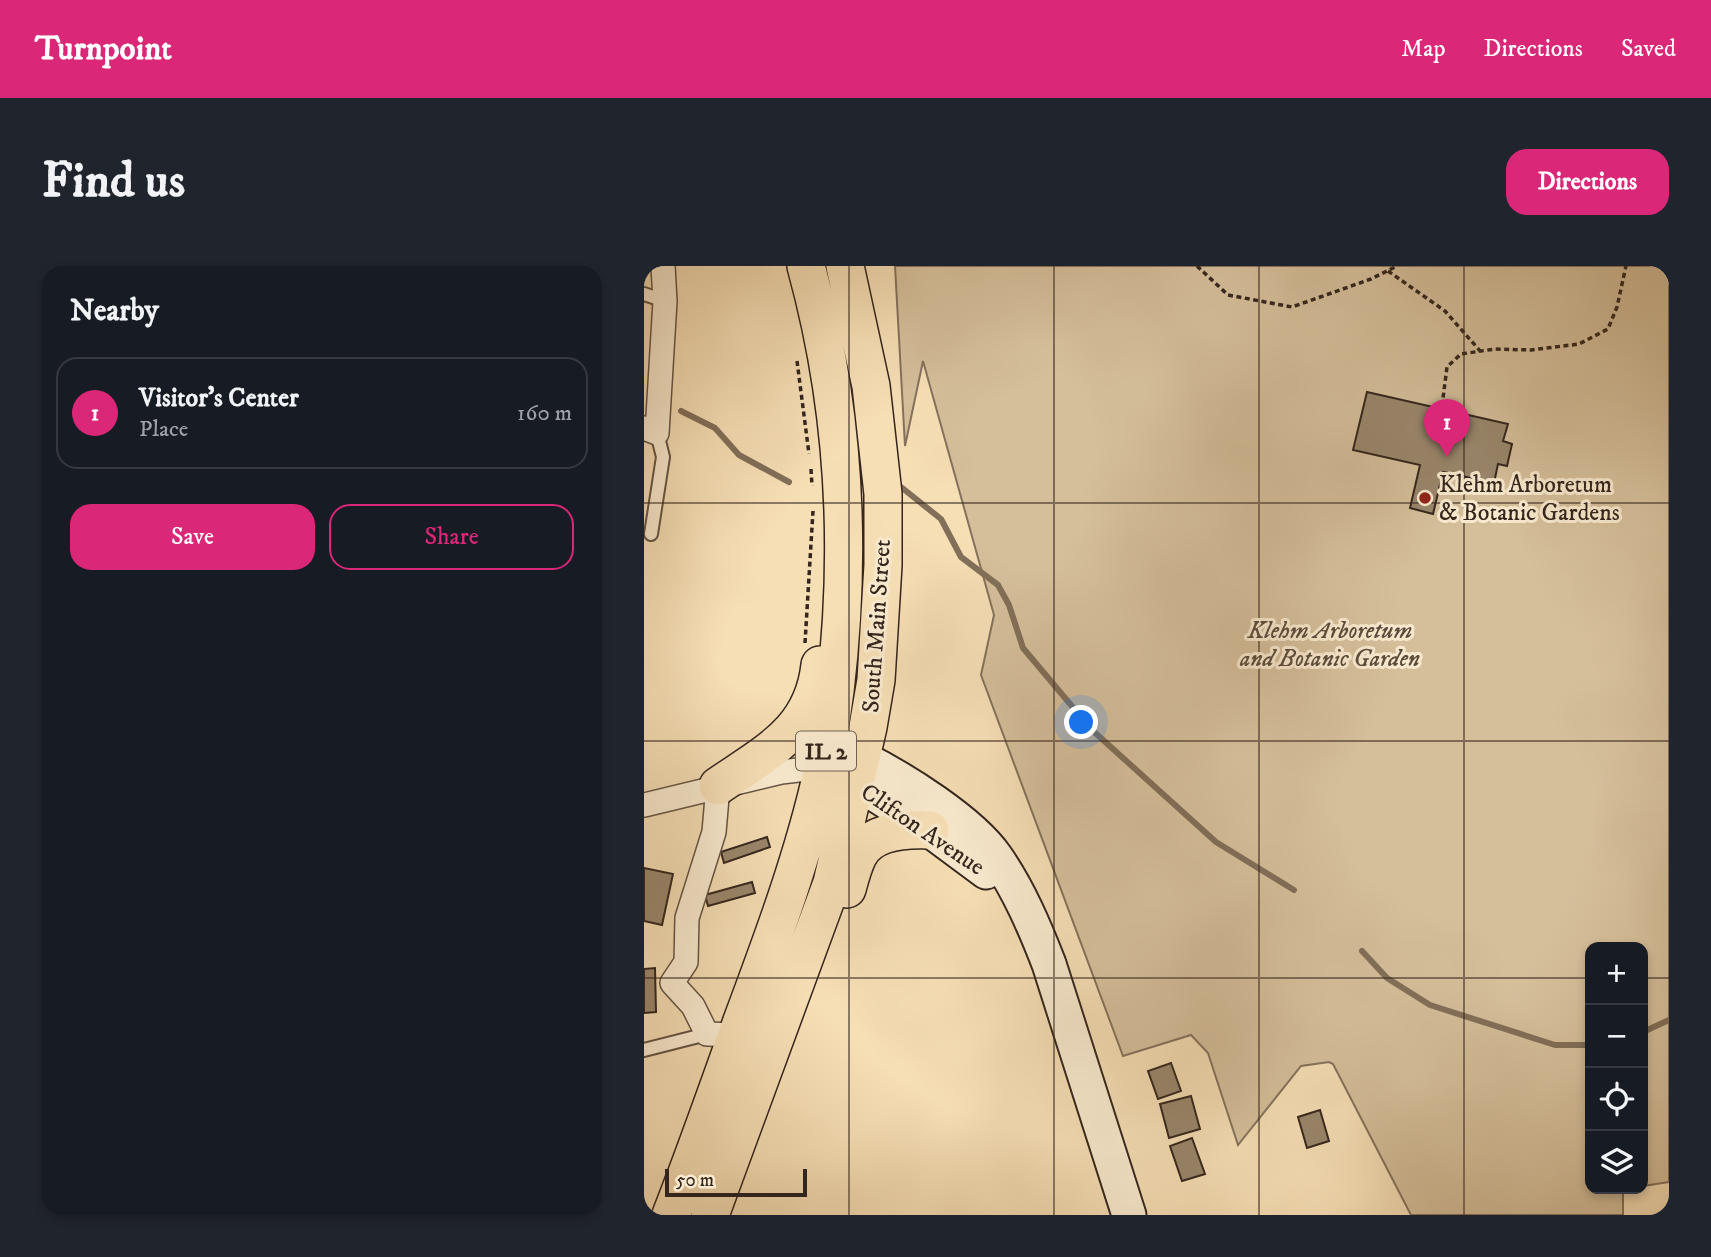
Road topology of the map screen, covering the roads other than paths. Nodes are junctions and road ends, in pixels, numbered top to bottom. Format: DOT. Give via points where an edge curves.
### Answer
graph roads {
  1 [pos="663,266"];
  2 [pos="806,266"];
  3 [pos="845,266"];
  4 [pos="654,298"];
  5 [pos="820,328"];
  6 [pos="650,430"];
  7 [pos="651,534"];
  8 [pos="824,768"];
  9 [pos="859,771"];
  10 [pos="718,786"];
  11 [pos="646,810"];
  12 [pos="930,830"];
  13 [pos="1011,885"];
  14 [pos="792,997"];
  15 [pos="722,1034"];
  16 [pos="644,1051"];
  17 [pos="671,1215"];
  18 [pos="710,1215"];
  19 [pos="1129,1215"];
  1 -- 4 [label="street"];
  2 -- 5 [label="main road, South Main Street / IL 2"];
  3 -- 9 [label="main road, South Main Street / IL 2" via="871,386 883,494 876,680"];
  4 -- 6 [label="street"];
  5 -- 8 [label="main road, South Main Street / IL 2" via="841,450 844,553 841,636"];
  5 -- 10 [label="main road" via="827,574 818,681 813,701 783,741"];
  6 -- 7 [label="lane" via="663,457"];
  8 -- 9 [label="street, Clifton Avenue"];
  8 -- 10 [label="street"];
  8 -- 15 [label="main road, South Main Street / IL 2" via="783,908"];
  9 -- 12 [label="street, Clifton Avenue"];
  9 -- 13 [label="street, Clifton Avenue" via="897,776 982,841"];
  9 -- 14 [label="main road, South Main Street / IL 2" via="832,883"];
  10 -- 11 [label="street"];
  10 -- 15 [label="street" via="714,832 687,918 686,962 672,983"];
  12 -- 13 [label="street, Clifton Avenue" via="983,871"];
  12 -- 14 [label="main road" via="898,831 867,844 859,854 816,972"];
  13 -- 19 [label="street, Clifton Avenue" via="1049,964"];
  14 -- 18 [label="main road, South Main Street / IL 2"];
  15 -- 16 [label="lane"];
  15 -- 17 [label="main road, South Main Street / IL 2"];
}
